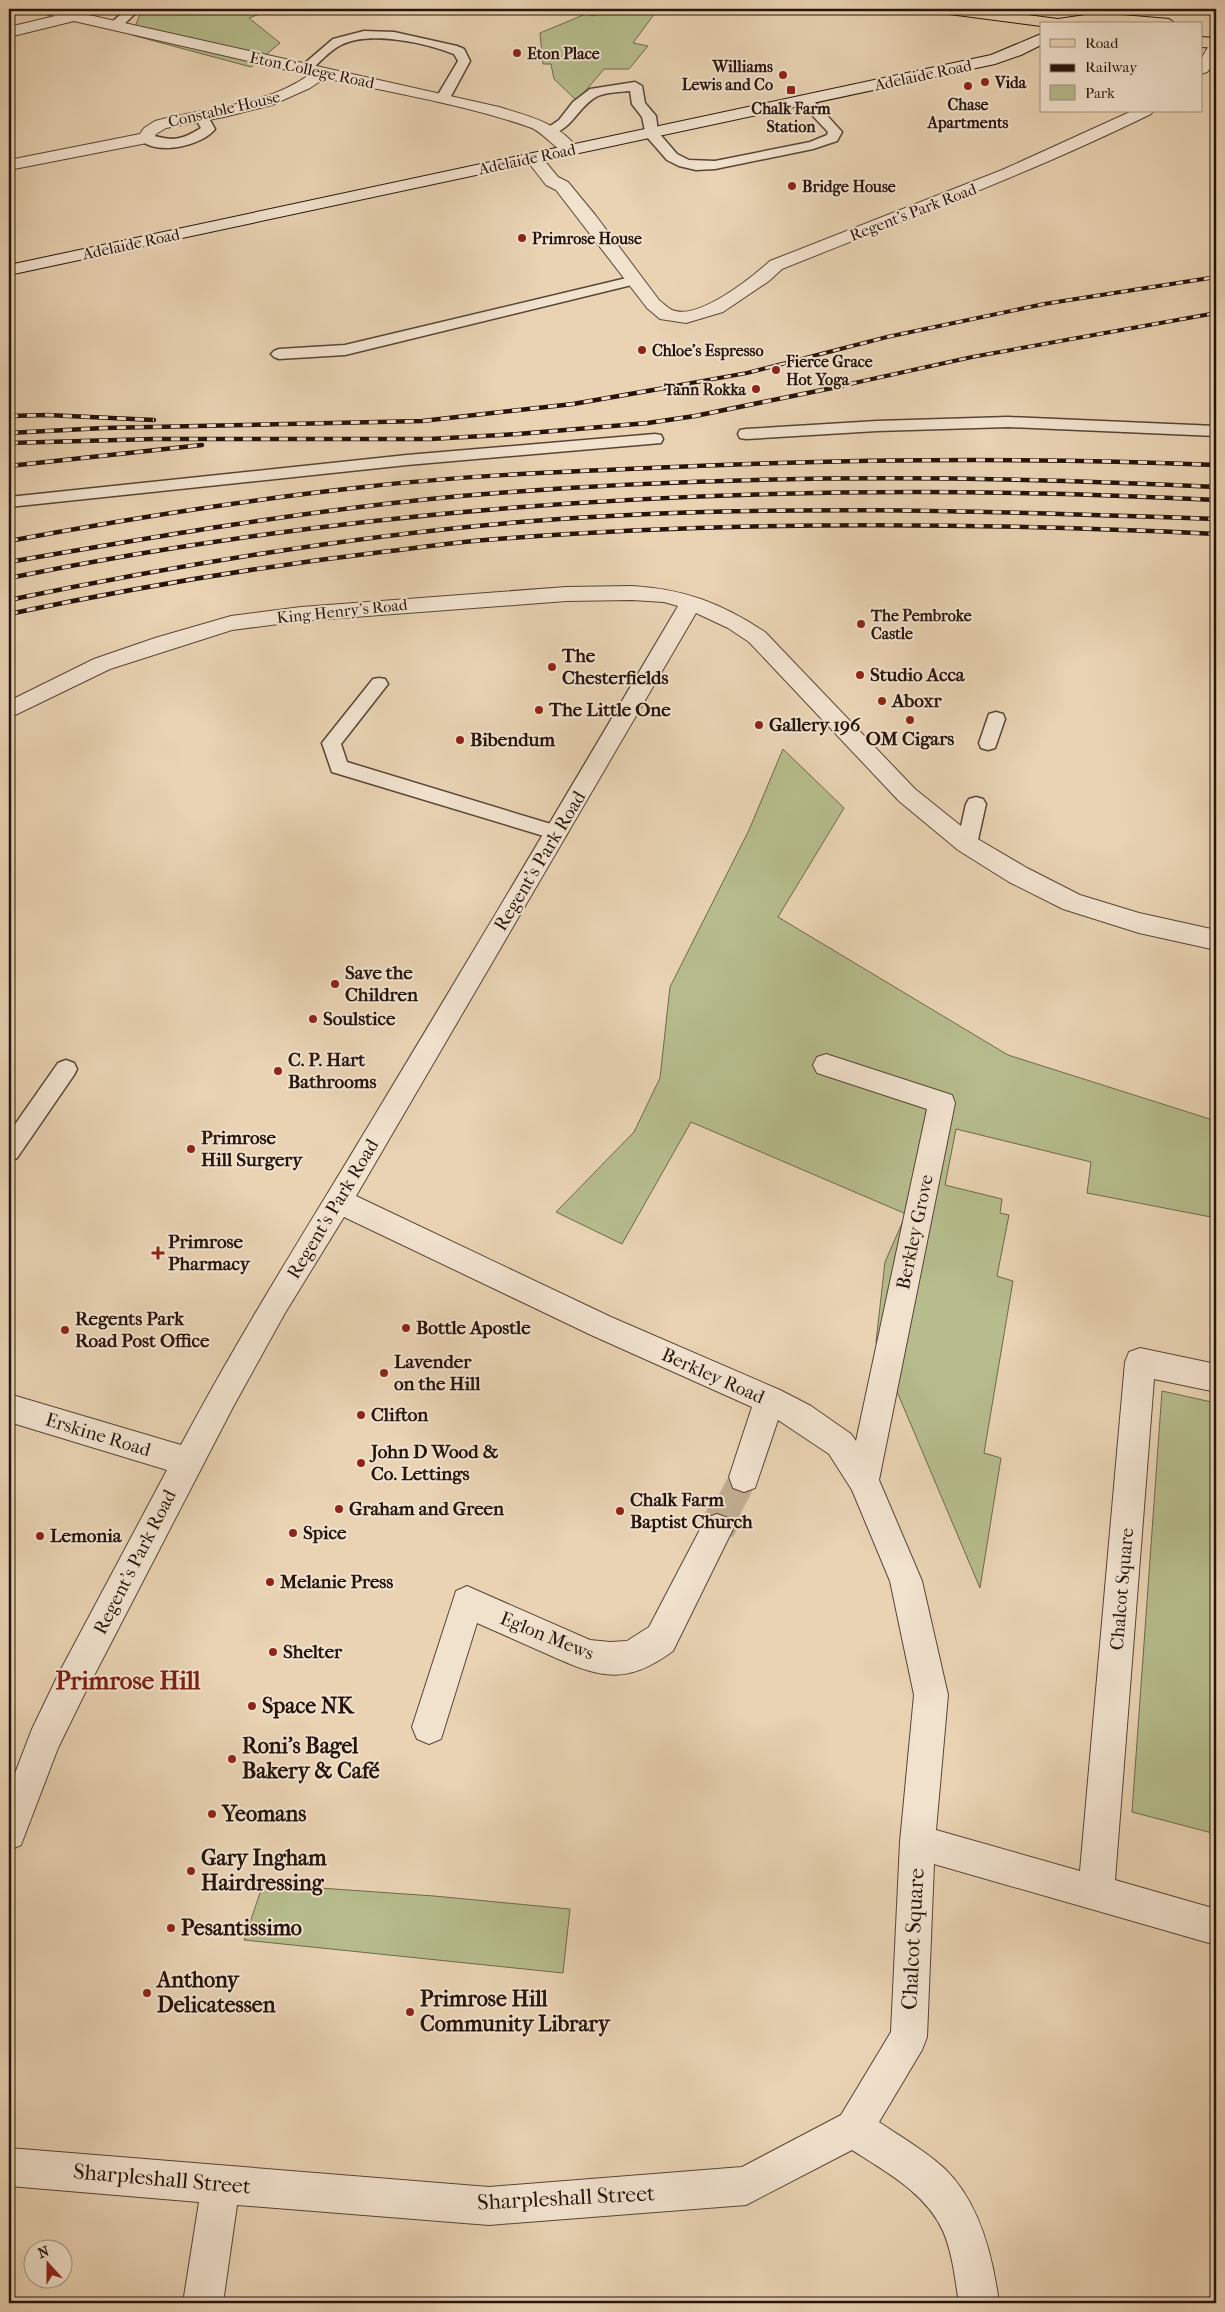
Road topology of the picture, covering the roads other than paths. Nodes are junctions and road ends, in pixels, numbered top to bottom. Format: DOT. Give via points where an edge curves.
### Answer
graph roads {
  1 [pos="43,9"];
  2 [pos="134,9"];
  3 [pos="949,9"];
  4 [pos="71,17"];
  5 [pos="1052,22"];
  6 [pos="1068,22"];
  7 [pos="1146,22"];
  8 [pos="116,25"];
  9 [pos="9,32"];
  10 [pos="1040,40"];
  11 [pos="1202,42"];
  12 [pos="1216,44"];
  13 [pos="1202,68"];
  14 [pos="304,69"];
  15 [pos="322,73"];
  16 [pos="442,98"];
  17 [pos="805,100"];
  18 [pos="1143,112"];
  19 [pos="550,131"];
  20 [pos="651,133"];
  21 [pos="571,150"];
  22 [pos="533,158"];
  23 [pos="9,166"];
  24 [pos="9,270"];
  25 [pos="635,280"];
  26 [pos="279,354"];
  27 [pos="1216,431"];
  28 [pos="746,434"];
  29 [pos="655,439"];
  30 [pos="9,502"];
  31 [pos="691,602"];
  32 [pos="379,684"];
  33 [pos="9,710"];
  34 [pos="996,719"];
  35 [pos="988,743"];
  36 [pos="976,804"];
  37 [pos="557,833"];
  38 [pos="968,844"];
  39 [pos="1216,940"];
  40 [pos="826,1065"];
  41 [pos="66,1069"];
  42 [pos="9,1151"];
  43 [pos="339,1201"];
  44 [pos="1216,1378"];
  45 [pos="769,1400"];
  46 [pos="9,1408"];
  47 [pos="186,1461"];
  48 [pos="744,1477"];
  49 [pos="863,1480"];
  50 [pos="717,1530"];
  51 [pos="931,1695"];
  52 [pos="429,1727"];
  53 [pos="9,1833"];
  54 [pos="917,1842"];
  55 [pos="1096,1893"];
  56 [pos="1216,1927"];
  57 [pos="854,2128"];
  58 [pos="9,2166"];
  59 [pos="221,2184"];
  60 [pos="203,2303"];
  61 [pos="979,2303"];
  1 -- 4 [label="street, Eton College Road"];
  2 -- 8 [label="lane"];
  3 -- 5 [label="main road"];
  4 -- 8 [label="street, Eton College Road"];
  4 -- 9 [label="street"];
  6 -- 7 [label="main road" via="1099,18"];
  8 -- 14 [label="street, Eton College Road"];
  10 -- 17 [label="street, Adelaide Road" via="995,59"];
  11 -- 12 [label="main road"];
  12 -- 13 [label="street" via="1211,58"];
  14 -- 15 [label="street, Eton College Road"];
  14 -- 16 [label="lane" via="336,42 358,36 382,35 452,49 464,56 464,61"];
  15 -- 16 [label="street, Eton College Road"];
  15 -- 23 [label="street, Constable House" via="310,83 279,98 161,124 146,138"];
  16 -- 19 [label="street, Eton College Road" via="523,118"];
  17 -- 20 [label="street, Adelaide Road"];
  17 -- 20 [label="lane" via="835,132 832,138 813,145 696,166 672,158"];
  18 -- 25 [label="street, Regent's Park Road" via="971,190 776,265 717,308 686,318 667,315 659,310"];
  19 -- 20 [label="lane" via="564,123 578,105 595,92 635,86 639,104 649,116"];
  19 -- 21 [label="street, Eton College Road"];
  20 -- 21 [label="street, Adelaide Road"];
  21 -- 22 [label="street, Adelaide Road"];
  22 -- 24 [label="street, Adelaide Road"];
  22 -- 25 [label="street" via="552,181 562,186"];
  25 -- 26 [label="lane" via="346,350"];
  27 -- 28 [label="lane" via="1008,422"];
  29 -- 30 [label="lane" via="408,460"];
  31 -- 33 [label="street, King Henry's Road" via="664,595 566,594 376,606 232,623 102,664"];
  31 -- 37 [label="street, Regent's Park Road"];
  31 -- 38 [label="street, King Henry's Road" via="736,623 757,637 907,795"];
  32 -- 37 [label="lane" via="331,743 339,767"];
  34 -- 35 [label="lane"];
  36 -- 38 [label="lane"];
  37 -- 43 [label="street, Regent's Park Road"];
  38 -- 39 [label="street, King Henry's Road" via="1018,875 1072,902 1139,923"];
  40 -- 49 [label="street, Berkley Grove" via="942,1103"];
  41 -- 42 [label="lane"];
  43 -- 45 [label="street, Berkley Road" via="601,1326"];
  43 -- 47 [label="street, Regent's Park Road" via="275,1304"];
  44 -- 55 [label="street, Chalcot Square" via="1140,1362"];
  45 -- 48 [label="street"];
  45 -- 49 [label="street, Berkley Road" via="800,1416 840,1444"];
  46 -- 47 [label="street, Erskine Road"];
  47 -- 53 [label="street, Regent's Park Road" via="44,1742"];
  49 -- 51 [label="street, Berkley Road" via="906,1581"];
  50 -- 52 [label="street, Eglon Mews" via="661,1639 628,1659 589,1656 467,1602"];
  51 -- 54 [label="street, Chalcot Square"];
  54 -- 55 [label="street, Chalcot Square"];
  54 -- 57 [label="street, Chalcot Square" via="908,2037"];
  55 -- 56 [label="street, Chalcot Square"];
  57 -- 59 [label="street, Sharpleshall Street" via="746,2186 489,2206"];
  57 -- 61 [label="street" via="931,2182 952,2209 968,2242"];
  58 -- 59 [label="street, Sharpleshall Street"];
  59 -- 60 [label="street"];
}
